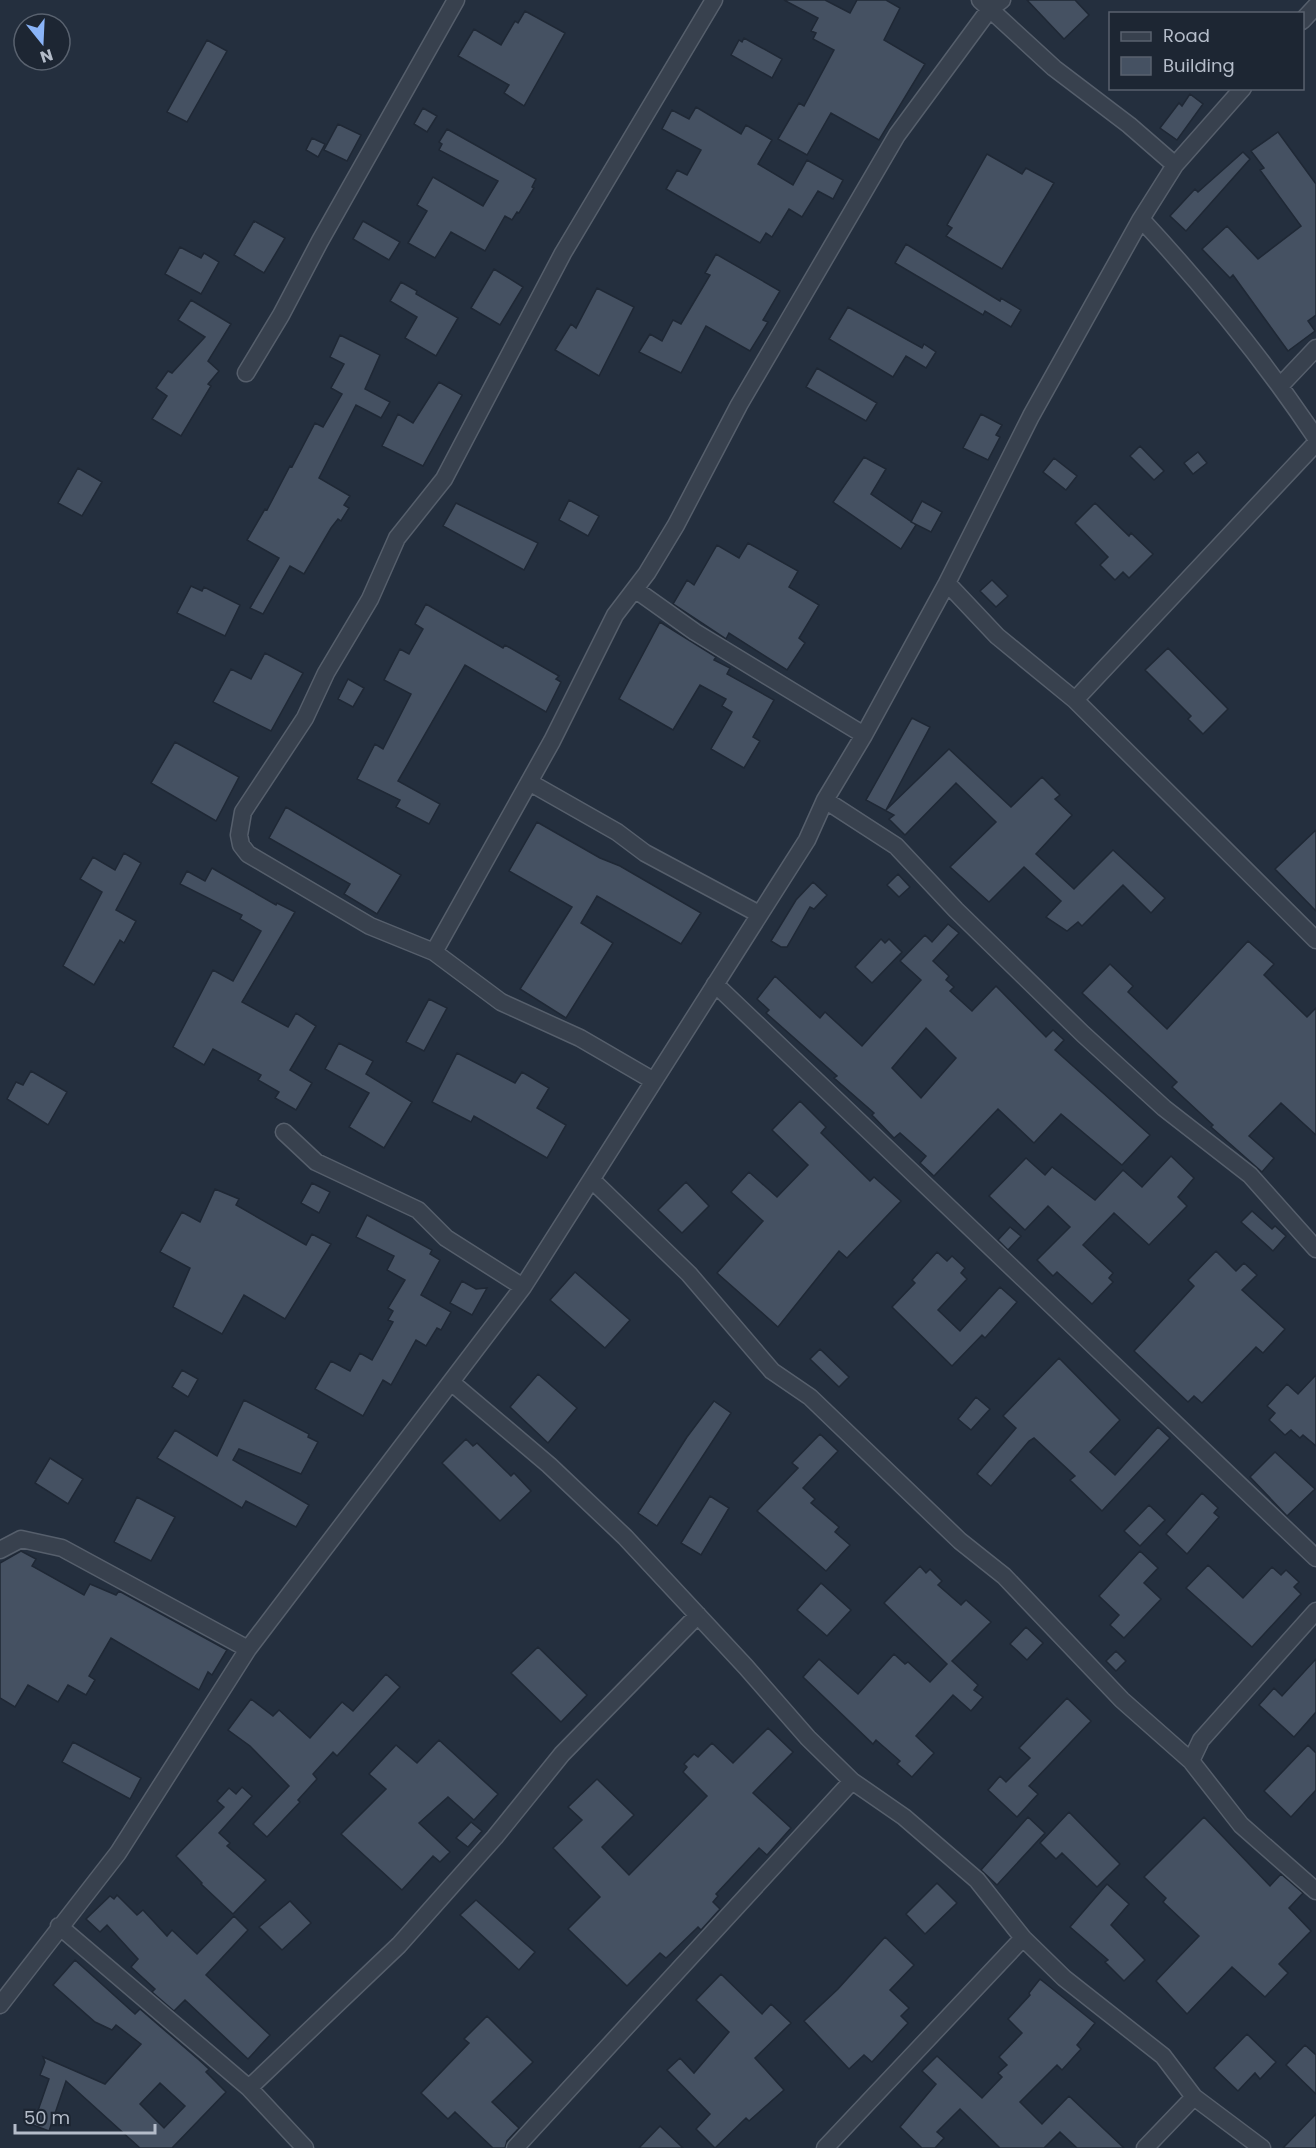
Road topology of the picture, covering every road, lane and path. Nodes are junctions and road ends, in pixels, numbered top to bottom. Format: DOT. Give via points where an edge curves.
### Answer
graph roads {
  1 [pos="456,0"];
  2 [pos="714,0"];
  3 [pos="990,3"];
  4 [pos="1316,6"];
  5 [pos="1304,19"];
  6 [pos="1241,90"];
  7 [pos="1175,165"];
  8 [pos="1141,219"];
  9 [pos="1316,348"];
  10 [pos="246,373"];
  11 [pos="1281,385"];
  12 [pos="1316,438"];
  13 [pos="1316,443"];
  14 [pos="947,583"];
  15 [pos="636,590"];
  16 [pos="1075,700"];
  17 [pos="864,735"];
  18 [pos="529,782"];
  19 [pos="825,800"];
  20 [pos="759,914"];
  21 [pos="1316,940"];
  22 [pos="434,952"];
  23 [pos="715,984"];
  24 [pos="654,1081"];
  25 [pos="284,1132"];
  26 [pos="592,1180"];
  27 [pos="1316,1248"];
  28 [pos="523,1287"];
  29 [pos="451,1382"];
  30 [pos="0,1550"];
  31 [pos="1316,1558"];
  32 [pos="1316,1611"];
  33 [pos="698,1615"];
  34 [pos="248,1649"];
  35 [pos="1201,1740"];
  36 [pos="1173,1745"];
  37 [pos="1191,1761"];
  38 [pos="852,1781"];
  39 [pos="1316,1891"];
  40 [pos="59,1926"];
  41 [pos="1023,1938"];
  42 [pos="0,2006"];
  43 [pos="249,2088"];
  44 [pos="1194,2097"];
  45 [pos="305,2148"];
  46 [pos="515,2148"];
  47 [pos="825,2148"];
  48 [pos="1145,2148"];
  49 [pos="1262,2148"];
  1 -- 10 [label="street"];
  2 -- 22 [label="street" via="564,253 444,479 397,537 370,599 304,718 250,800 239,825 241,845 248,854 370,926"];
  3 -- 7 [label="street" via="1054,68"];
  3 -- 15 [label="street" via="897,135"];
  4 -- 5 [label="street"];
  6 -- 7 [label="street"];
  7 -- 8 [label="street"];
  8 -- 11 [label="street"];
  8 -- 14 [label="street" via="1030,416"];
  9 -- 11 [label="street"];
  11 -- 12 [label="street"];
  13 -- 16 [label="street"];
  14 -- 16 [label="street" via="996,636"];
  14 -- 17 [label="street"];
  15 -- 17 [label="street" via="695,632"];
  15 -- 18 [label="street" via="615,615"];
  16 -- 21 [label="street"];
  17 -- 19 [label="street"];
  18 -- 20 [label="street" via="617,832 645,853"];
  18 -- 22 [label="street"];
  19 -- 20 [label="street" via="807,840"];
  19 -- 27 [label="street" via="896,846 1083,1034 1164,1108 1250,1175"];
  20 -- 23 [label="street"];
  22 -- 24 [label="street" via="501,1002 580,1038"];
  23 -- 24 [label="street"];
  23 -- 31 [label="street"];
  24 -- 26 [label="street"];
  25 -- 28 [label="street" via="316,1162 418,1210 446,1238"];
  26 -- 28 [label="street"];
  26 -- 36 [label="street" via="689,1274 772,1371 810,1396 960,1541 1004,1576 1122,1700"];
  28 -- 29 [label="street"];
  29 -- 33 [label="street" via="549,1465"];
  29 -- 34 [label="street"];
  30 -- 34 [label="street" via="21,1539 62,1548"];
  32 -- 35 [label="street"];
  33 -- 38 [label="street" via="808,1738"];
  33 -- 43 [label="street" via="562,1754 399,1945"];
  34 -- 40 [label="street" via="118,1853"];
  35 -- 36 [label="street"];
  35 -- 37 [label="street"];
  36 -- 37 [label="street"];
  37 -- 39 [label="street" via="1241,1824"];
  38 -- 41 [label="street" via="904,1817 977,1880"];
  38 -- 46 [label="street"];
  40 -- 42 [label="street"];
  40 -- 43 [label="street"];
  41 -- 44 [label="street" via="1064,1978 1163,2056"];
  41 -- 47 [label="street"];
  43 -- 45 [label="street"];
  44 -- 48 [label="street"];
  44 -- 49 [label="street"];
}
